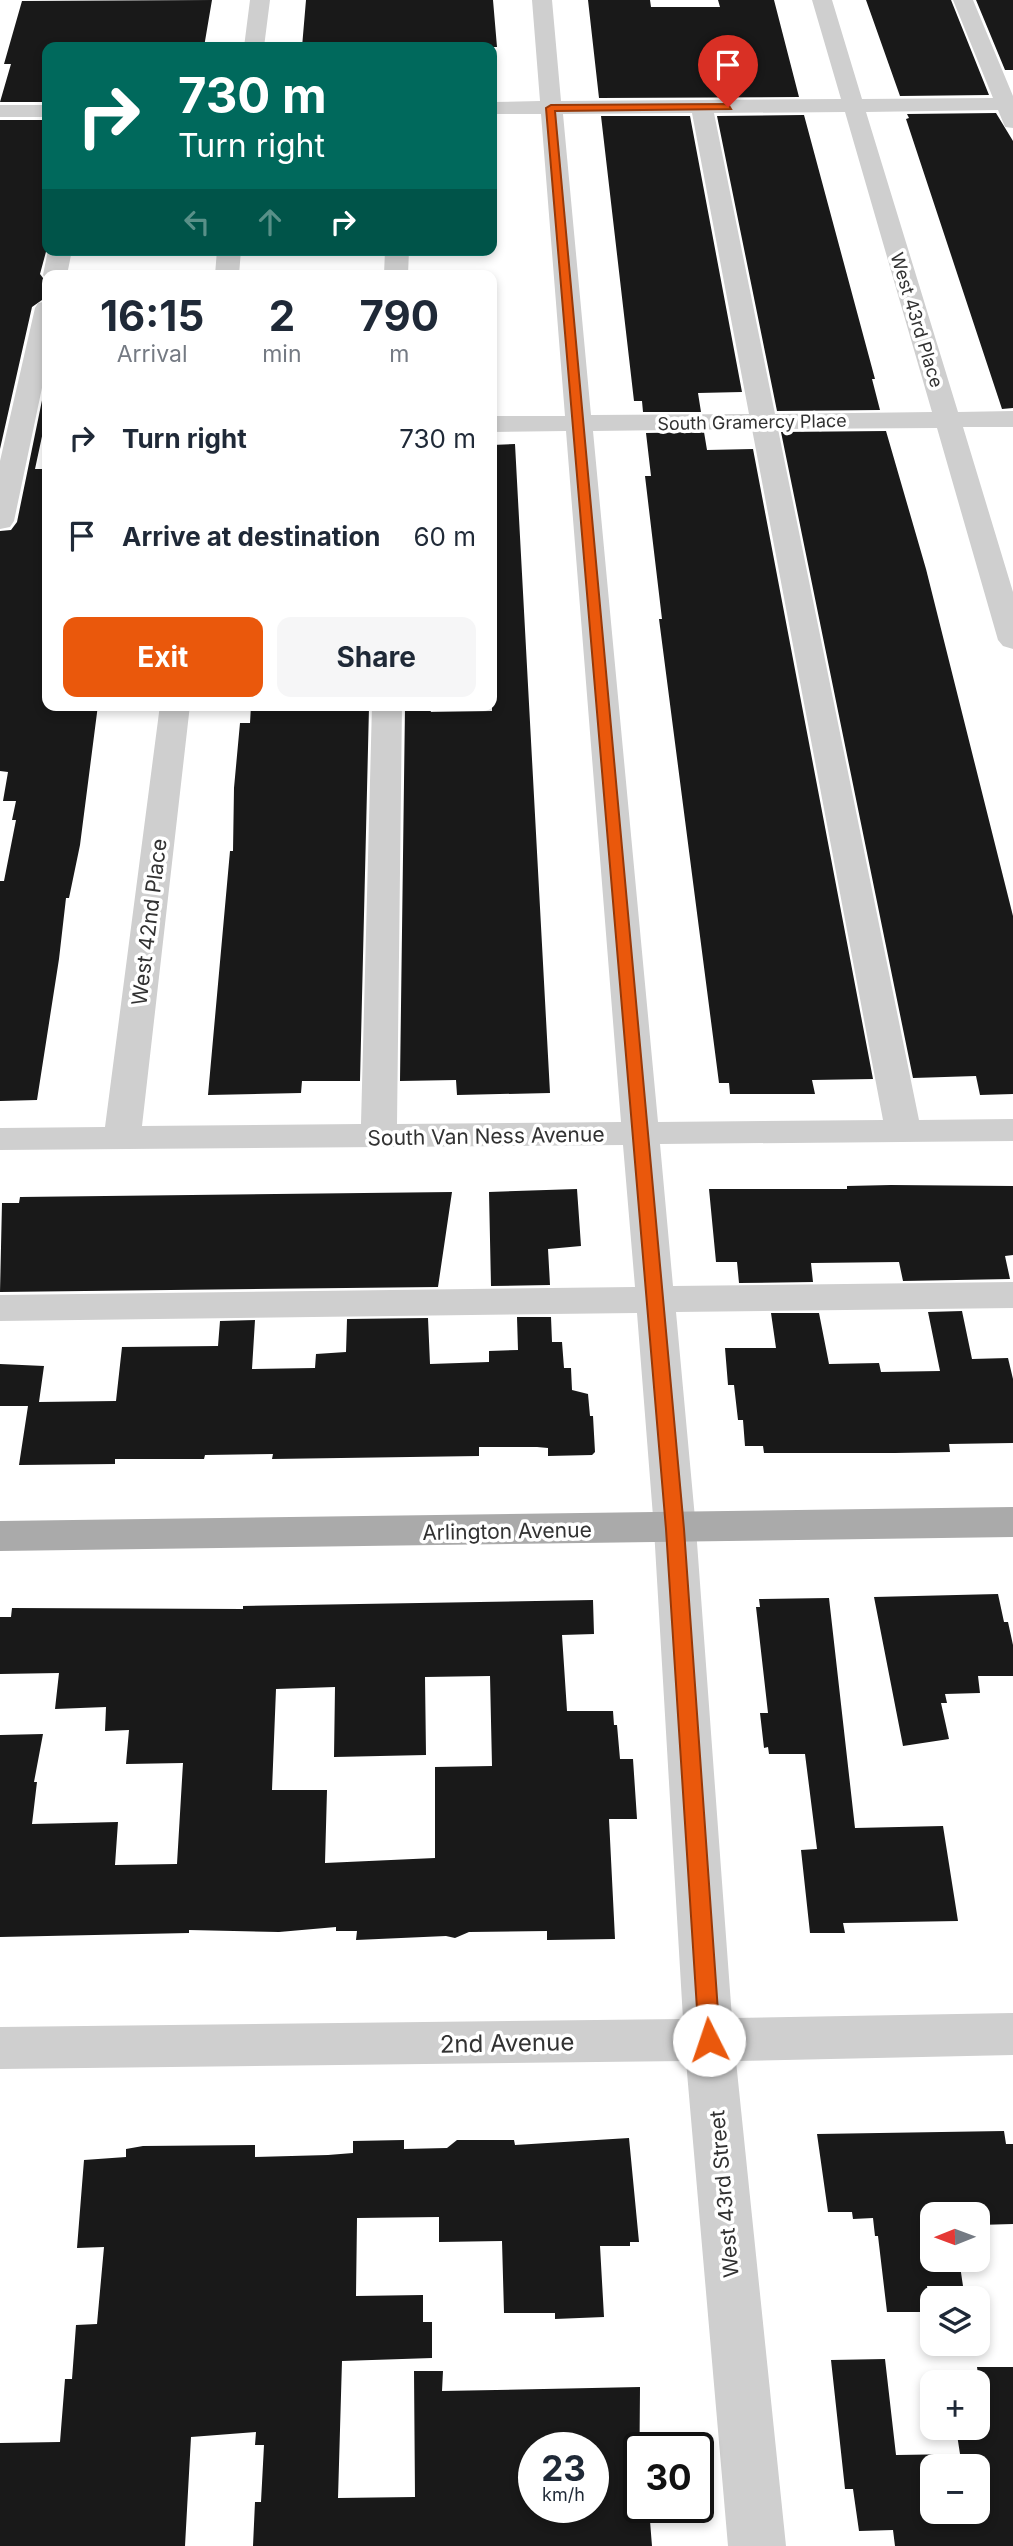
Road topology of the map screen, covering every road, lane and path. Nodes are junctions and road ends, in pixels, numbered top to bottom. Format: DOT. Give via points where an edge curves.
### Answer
graph roads {
  1 [pos="260,0"];
  2 [pos="542,0"];
  3 [pos="822,0"];
  4 [pos="963,0"];
  5 [pos="255,42"];
  6 [pos="854,106"];
  7 [pos="702,107"];
  8 [pos="497,108"];
  9 [pos="551,108"];
  10 [pos="1011,110"];
  11 [pos="0,111"];
  12 [pos="42,111"];
  13 [pos="42,324"];
  14 [pos="947,419"];
  15 [pos="1013,419"];
  16 [pos="763,422"];
  17 [pos="497,424"];
  18 [pos="580,424"];
  19 [pos="10,426"];
  20 [pos="42,426"];
  21 [pos="0,521"];
  22 [pos="1013,639"];
  23 [pos="174,711"];
  24 [pos="387,711"];
  25 [pos="1013,1130"];
  26 [pos="902,1131"];
  27 [pos="640,1135"];
  28 [pos="379,1137"];
  29 [pos="122,1138"];
  30 [pos="0,1139"];
  31 [pos="1013,1295"];
  32 [pos="656,1300"];
  33 [pos="0,1308"];
  34 [pos="1013,1522"];
  35 [pos="675,1529"];
  36 [pos="0,1536"];
  37 [pos="1013,2034"];
  38 [pos="709,2040"];
  39 [pos="0,2048"];
  40 [pos="757,2546"];
  1 -- 5 [label="street"];
  2 -- 9 [label="street, West 43rd Street"];
  3 -- 6 [label="street, West 43rd Place"];
  4 -- 10 [label="street"];
  6 -- 7 [label="street"];
  6 -- 10 [label="street"];
  6 -- 14 [label="street, West 43rd Place"];
  7 -- 9 [label="street"];
  7 -- 16 [label="street"];
  8 -- 9 [label="street"];
  9 -- 18 [label="street, West 43rd Street"];
  11 -- 12 [label="street"];
  13 -- 19 [label="street"];
  14 -- 15 [label="street, South Gramercy Place"];
  14 -- 16 [label="street, South Gramercy Place"];
  14 -- 22 [label="street, West 43rd Place"];
  16 -- 18 [label="street, South Gramercy Place"];
  16 -- 26 [label="street"];
  17 -- 18 [label="street, South Gramercy Place"];
  18 -- 27 [label="street, West 43rd Street"];
  19 -- 20 [label="street"];
  19 -- 21 [label="street"];
  23 -- 29 [label="street, West 42nd Place"];
  24 -- 28 [label="street"];
  25 -- 26 [label="street, South Van Ness Avenue"];
  26 -- 27 [label="street, South Van Ness Avenue"];
  27 -- 28 [label="street, South Van Ness Avenue"];
  27 -- 32 [label="street, West 43rd Street"];
  28 -- 29 [label="street, South Van Ness Avenue"];
  29 -- 30 [label="street, South Van Ness Avenue"];
  31 -- 32 [label="street"];
  32 -- 33 [label="street"];
  32 -- 35 [label="street, West 43rd Street"];
  34 -- 35 [label="main road, Arlington Avenue"];
  35 -- 36 [label="main road, Arlington Avenue"];
  35 -- 38 [label="street, West 43rd Street"];
  37 -- 38 [label="street, 2nd Avenue"];
  38 -- 39 [label="street, 2nd Avenue"];
  38 -- 40 [label="street, West 43rd Street"];
}
